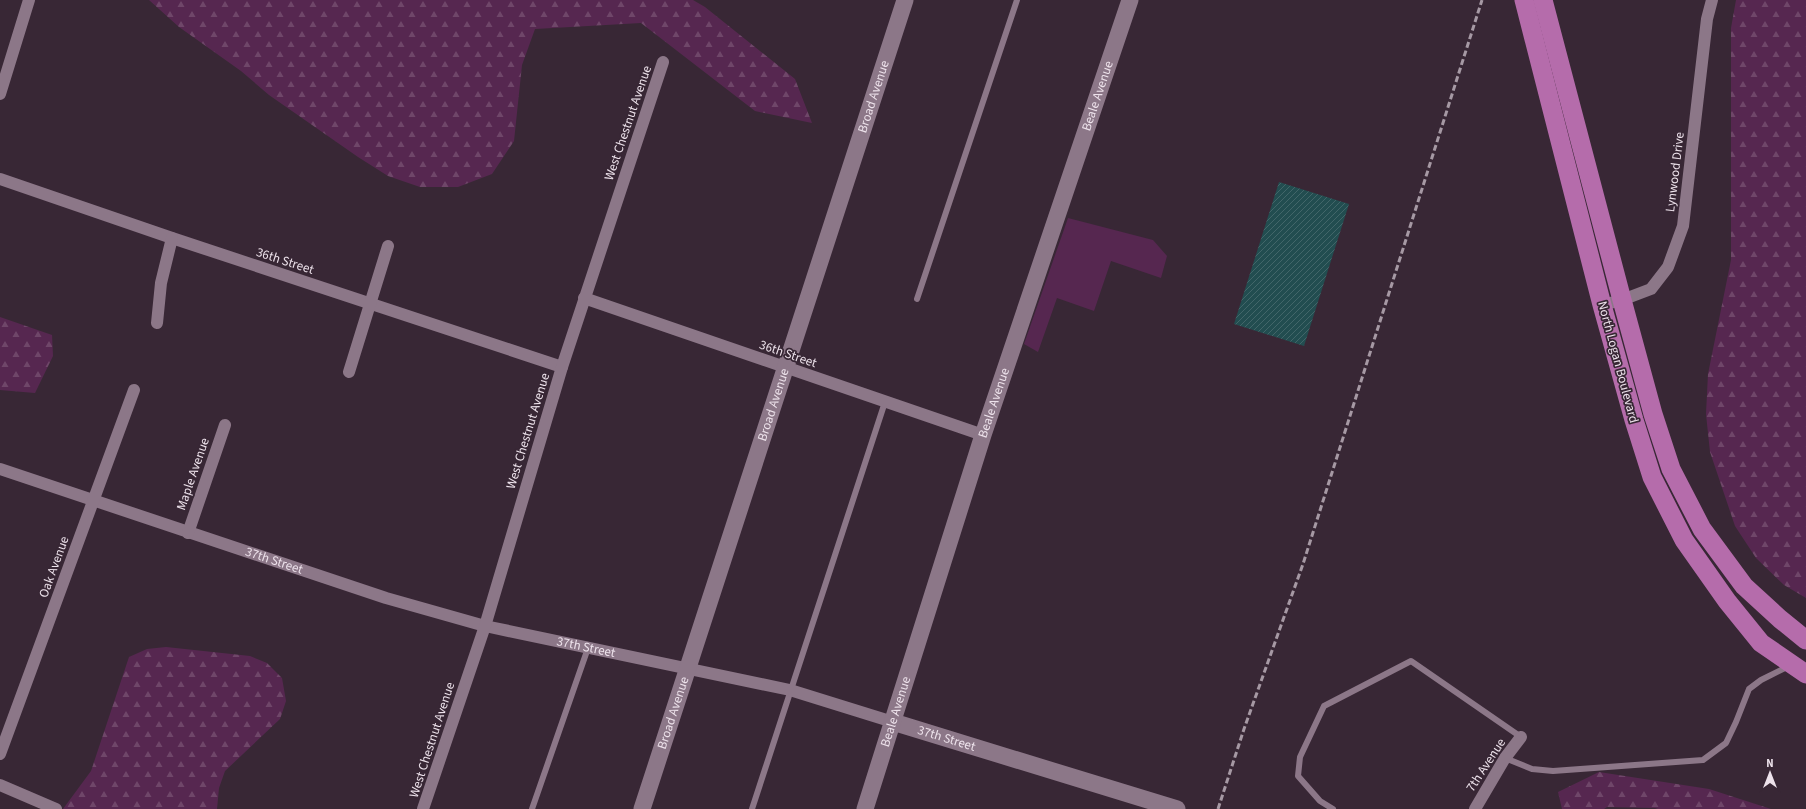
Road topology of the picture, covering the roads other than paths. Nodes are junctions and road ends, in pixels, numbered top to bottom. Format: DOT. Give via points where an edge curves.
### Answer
graph roads {
  1 [pos="29,0"];
  2 [pos="906,0"];
  3 [pos="1017,0"];
  4 [pos="1130,0"];
  5 [pos="1544,0"];
  6 [pos="1712,0"];
  7 [pos="1526,8"];
  8 [pos="663,62"];
  9 [pos="0,94"];
  10 [pos="0,179"];
  11 [pos="172,238"];
  12 [pos="388,246"];
  13 [pos="584,298"];
  14 [pos="917,299"];
  15 [pos="1622,300"];
  16 [pos="370,303"];
  17 [pos="1602,305"];
  18 [pos="157,323"];
  19 [pos="562,367"];
  20 [pos="786,368"];
  21 [pos="349,372"];
  22 [pos="134,390"];
  23 [pos="885,402"];
  24 [pos="225,425"];
  25 [pos="983,435"];
  26 [pos="0,469"];
  27 [pos="93,501"];
  28 [pos="188,533"];
  29 [pos="485,626"];
  30 [pos="1806,640"];
  31 [pos="588,648"];
  32 [pos="687,669"];
  33 [pos="1798,670"];
  34 [pos="790,690"];
  35 [pos="893,722"];
  36 [pos="1521,737"];
  37 [pos="0,754"];
  38 [pos="1505,758"];
  39 [pos="0,785"];
  40 [pos="56,809"];
  41 [pos="424,809"];
  42 [pos="532,809"];
  43 [pos="642,809"];
  44 [pos="752,809"];
  45 [pos="865,809"];
  46 [pos="1178,809"];
  47 [pos="1333,809"];
  48 [pos="1475,809"];
  1 -- 9 [label="street"];
  2 -- 20 [label="street, Broad Avenue"];
  3 -- 14 [label="lane"];
  4 -- 25 [label="street, Beale Avenue"];
  5 -- 15 [label="main road, North Logan Boulevard"];
  6 -- 15 [label="street, Lynwood Drive" via="1707,19 1683,226 1668,267 1651,289"];
  7 -- 17 [label="main road, North Logan Boulevard"];
  8 -- 13 [label="street, West Chestnut Avenue"];
  10 -- 11 [label="street, 36th Street"];
  11 -- 16 [label="street, 36th Street"];
  11 -- 18 [label="street" via="161,283"];
  12 -- 16 [label="street"];
  13 -- 19 [label="street, West Chestnut Avenue"];
  13 -- 20 [label="street, 36th Street"];
  15 -- 17 [label="street, Lynwood Drive"];
  15 -- 30 [label="main road, North Logan Boulevard" via="1653,414 1672,469 1702,529 1744,586"];
  16 -- 19 [label="street, 36th Street"];
  16 -- 21 [label="street"];
  17 -- 33 [label="main road, North Logan Boulevard" via="1652,477 1684,540 1727,601 1761,643"];
  19 -- 29 [label="street, West Chestnut Avenue"];
  20 -- 23 [label="street, 36th Street"];
  20 -- 32 [label="street, Broad Avenue"];
  22 -- 27 [label="street, Oak Avenue"];
  23 -- 25 [label="street, 36th Street"];
  23 -- 34 [label="lane"];
  24 -- 28 [label="street, Maple Avenue"];
  25 -- 35 [label="street, Beale Avenue"];
  26 -- 27 [label="street, 37th Street"];
  27 -- 28 [label="street, 37th Street"];
  27 -- 37 [label="street, Oak Avenue"];
  28 -- 29 [label="street, 37th Street" via="386,598"];
  29 -- 31 [label="street, 37th Street"];
  29 -- 41 [label="street, West Chestnut Avenue"];
  31 -- 32 [label="street, 37th Street"];
  31 -- 42 [label="lane"];
  32 -- 34 [label="street, 37th Street"];
  32 -- 43 [label="street, Broad Avenue"];
  33 -- 38 [label="lane" via="1761,680 1749,689 1726,743 1703,760 1553,771 1532,769"];
  34 -- 35 [label="street, 37th Street"];
  34 -- 44 [label="lane"];
  35 -- 45 [label="street, Beale Avenue"];
  35 -- 46 [label="street, 37th Street"];
  36 -- 38 [label="street, 7th Avenue"];
  36 -- 47 [label="lane" via="1411,661 1324,706 1300,757 1298,776 1320,801"];
  38 -- 48 [label="street, 7th Avenue"];
  39 -- 40 [label="street"];
}
